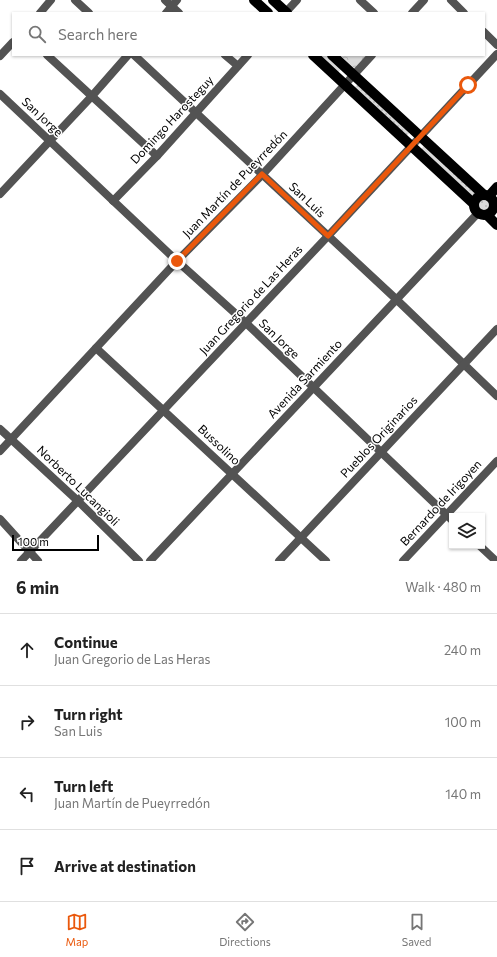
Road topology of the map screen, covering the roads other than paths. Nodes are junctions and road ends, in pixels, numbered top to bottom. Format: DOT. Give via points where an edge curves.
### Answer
graph roads {
  1 [pos="51,0"];
  2 [pos="75,0"];
  3 [pos="165,0"];
  4 [pos="254,0"];
  5 [pos="273,0"];
  6 [pos="297,0"];
  7 [pos="360,0"];
  8 [pos="424,0"];
  9 [pos="450,0"];
  10 [pos="175,3"];
  11 [pos="41,12"];
  12 [pos="88,12"];
  13 [pos="167,12"];
  14 [pos="180,12"];
  15 [pos="267,12"];
  16 [pos="285,12"];
  17 [pos="287,12"];
  18 [pos="373,12"];
  19 [pos="413,12"];
  20 [pos="463,12"];
  21 [pos="485,33"];
  22 [pos="12,43"];
  23 [pos="497,45"];
  24 [pos="497,54"];
  25 [pos="0,56"];
  26 [pos="48,56"];
  27 [pos="127,56"];
  28 [pos="135,56"];
  29 [pos="226,56"];
  30 [pos="247,56"];
  31 [pos="314,56"];
  32 [pos="333,56"];
  33 [pos="371,56"];
  34 [pos="238,66"];
  35 [pos="353,75"];
  36 [pos="345,84"];
  37 [pos="0,94"];
  38 [pos="92,96"];
  39 [pos="196,113"];
  40 [pos="420,137"];
  41 [pos="50,141"];
  42 [pos="411,147"];
  43 [pos="157,156"];
  44 [pos="262,174"];
  45 [pos="497,187"];
  46 [pos="0,194"];
  47 [pos="493,200"];
  48 [pos="113,201"];
  49 [pos="480,211"];
  50 [pos="497,225"];
  51 [pos="328,236"];
  52 [pos="177,261"];
  53 [pos="396,299"];
  54 [pos="246,323"];
  55 [pos="497,330"];
  56 [pos="96,348"];
  57 [pos="463,364"];
  58 [pos="314,389"];
  59 [pos="497,396"];
  60 [pos="164,411"];
  61 [pos="0,429"];
  62 [pos="12,439"];
  63 [pos="0,451"];
  64 [pos="382,452"];
  65 [pos="497,461"];
  66 [pos="233,474"];
  67 [pos="78,501"];
  68 [pos="453,513"];
  69 [pos="449,518"];
  70 [pos="0,519"];
  71 [pos="300,538"];
  72 [pos="483,549"];
  73 [pos="30,552"];
  74 [pos="21,561"];
  75 [pos="38,561"];
  76 [pos="139,561"];
  77 [pos="150,561"];
  78 [pos="279,561"];
  79 [pos="326,561"];
  80 [pos="403,561"];
  81 [pos="496,561"];
  1 -- 11 [label="street"];
  2 -- 12 [label="street"];
  3 -- 10 [label="street"];
  4 -- 15 [label="main road"];
  5 -- 16 [label="main road"];
  6 -- 17 [label="street"];
  7 -- 18 [label="street"];
  8 -- 19 [label="street"];
  9 -- 20 [label="street"];
  10 -- 13 [label="street"];
  10 -- 14 [label="street"];
  21 -- 23 [label="street"];
  22 -- 25 [label="street"];
  24 -- 40 [label="street, Juan Gregorio de Las Heras"];
  26 -- 38 [label="street"];
  27 -- 38 [label="street"];
  28 -- 39 [label="street, San Luis"];
  29 -- 34 [label="street"];
  30 -- 34 [label="street, Domingo Harosteguy"];
  31 -- 36 [label="main road"];
  32 -- 35 [label="main road"];
  33 -- 35 [label="street, Juan Martín de Pueyrredón"];
  34 -- 39 [label="street, Domingo Harosteguy"];
  35 -- 36 [label="street, Juan Martín de Pueyrredón"];
  35 -- 40 [label="main road"];
  36 -- 42 [label="main road"];
  36 -- 44 [label="street, Juan Martín de Pueyrredón"];
  37 -- 41 [label="street, San Jorge"];
  38 -- 41 [label="street"];
  38 -- 43 [label="street"];
  39 -- 43 [label="street, Domingo Harosteguy"];
  39 -- 44 [label="street, San Luis"];
  40 -- 42 [label="street, Juan Gregorio de Las Heras"];
  40 -- 47 [label="main road"];
  41 -- 46 [label="street"];
  41 -- 48 [label="street, San Jorge"];
  42 -- 49 [label="main road"];
  42 -- 51 [label="street, Juan Gregorio de Las Heras"];
  43 -- 48 [label="street, Domingo Harosteguy"];
  44 -- 51 [label="street, San Luis"];
  44 -- 52 [label="street, Juan Martín de Pueyrredón"];
  45 -- 47 [label="main road"];
  47 -- 49 [label="main road" via="493,210"];
  47 -- 49 [label="main road" via="476,199"];
  48 -- 52 [label="street, San Jorge"];
  49 -- 50 [label="main road"];
  49 -- 53 [label="street, Avenida Sarmiento"];
  51 -- 53 [label="street, San Luis"];
  51 -- 54 [label="street, Juan Gregorio de Las Heras"];
  52 -- 54 [label="street, San Jorge"];
  52 -- 56 [label="street, Juan Martín de Pueyrredón"];
  53 -- 57 [label="street, San Luis"];
  53 -- 58 [label="street, Avenida Sarmiento"];
  54 -- 58 [label="street, San Jorge"];
  54 -- 60 [label="street, Juan Gregorio de Las Heras"];
  55 -- 57 [label="street, Pueblos Originarios"];
  56 -- 60 [label="street, Bussolino"];
  56 -- 62 [label="street, Juan Martín de Pueyrredón"];
  57 -- 59 [label="street, San Luis"];
  57 -- 64 [label="street, Pueblos Originarios"];
  58 -- 64 [label="street, San Jorge"];
  58 -- 66 [label="street, Avenida Sarmiento"];
  60 -- 66 [label="street, Bussolino"];
  60 -- 67 [label="street, Juan Gregorio de Las Heras"];
  61 -- 62 [label="street, Norberto Lucangioli"];
  62 -- 63 [label="street, Juan Martín de Pueyrredón"];
  62 -- 67 [label="street, Norberto Lucangioli"];
  64 -- 69 [label="street, San Jorge"];
  64 -- 71 [label="street, Pueblos Originarios"];
  65 -- 68 [label="street, Bernardo de Irigoyen"];
  66 -- 71 [label="street, Bussolino"];
  66 -- 77 [label="street, Avenida Sarmiento"];
  67 -- 73 [label="street, Juan Gregorio de Las Heras"];
  67 -- 76 [label="street, Norberto Lucangioli"];
  69 -- 80 [label="street, Bernardo de Irigoyen"];
  70 -- 73 [label="street"];
  71 -- 78 [label="street, Pueblos Originarios"];
  71 -- 79 [label="street, Bussolino"];
  72 -- 81 [label="street"];
  73 -- 74 [label="street, Juan Gregorio de Las Heras"];
  73 -- 75 [label="street"];
}
